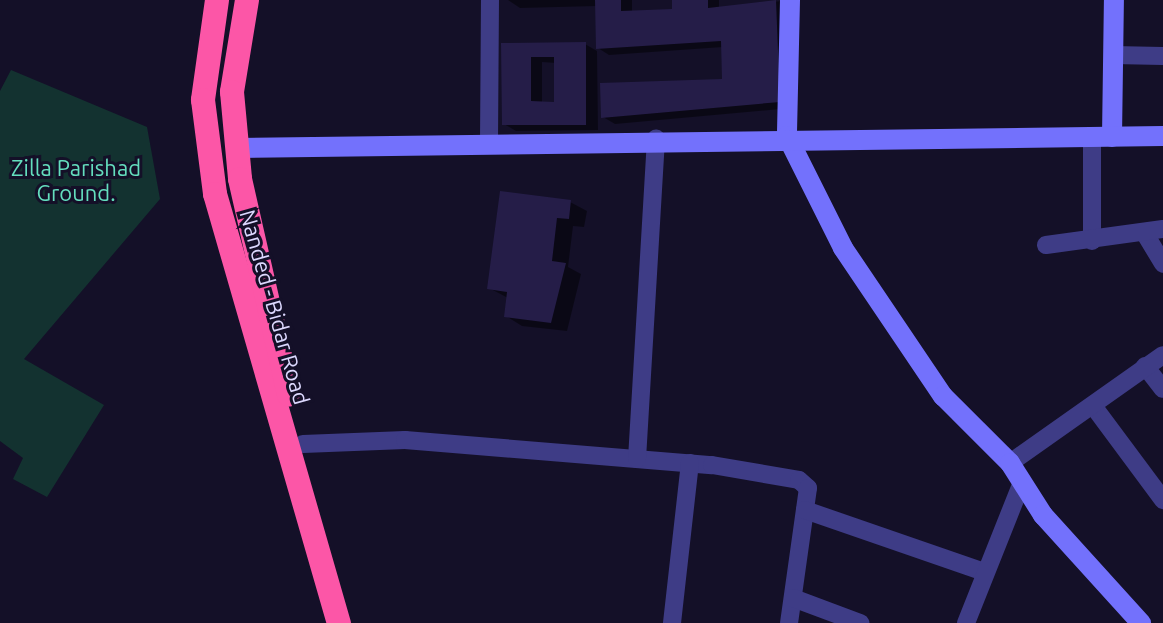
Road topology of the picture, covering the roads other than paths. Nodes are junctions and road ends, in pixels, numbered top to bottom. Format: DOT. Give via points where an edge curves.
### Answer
graph roads {
  1 [pos="217,0"];
  2 [pos="247,0"];
  3 [pos="490,0"];
  4 [pos="790,0"];
  5 [pos="1114,0"];
  6 [pos="1113,55"];
  7 [pos="1163,56"];
  8 [pos="787,136"];
  9 [pos="1163,136"];
  10 [pos="1102,137"];
  11 [pos="656,139"];
  12 [pos="489,142"];
  13 [pos="237,148"];
  14 [pos="1154,230"];
  15 [pos="1092,241"];
  16 [pos="1046,245"];
  17 [pos="1163,264"];
  18 [pos="1163,355"];
  19 [pos="1145,366"];
  20 [pos="1163,389"];
  21 [pos="1094,407"];
  22 [pos="303,444"];
  23 [pos="637,459"];
  24 [pos="690,463"];
  25 [pos="1010,463"];
  26 [pos="1022,482"];
  27 [pos="1163,500"];
  28 [pos="805,510"];
  29 [pos="984,572"];
  30 [pos="793,598"];
  31 [pos="339,623"];
  32 [pos="354,623"];
  33 [pos="672,623"];
  34 [pos="789,623"];
  35 [pos="860,623"];
  36 [pos="966,623"];
  37 [pos="1141,623"];
  1 -- 31 [label="highway, Nanded - Bidar Road" via="203,100 215,194"];
  2 -- 13 [label="highway, Nanded - Bidar Road" via="232,92"];
  3 -- 12 [label="street"];
  4 -- 8 [label="street"];
  5 -- 6 [label="street"];
  6 -- 7 [label="street"];
  6 -- 10 [label="street"];
  8 -- 10 [label="street"];
  8 -- 11 [label="street"];
  8 -- 25 [label="street" via="843,248 943,396"];
  9 -- 10 [label="street"];
  10 -- 15 [label="street"];
  11 -- 12 [label="street"];
  11 -- 23 [label="street"];
  12 -- 13 [label="street"];
  13 -- 22 [label="highway, Nanded - Bidar Road"];
  14 -- 15 [label="street"];
  14 -- 17 [label="street"];
  15 -- 16 [label="street"];
  18 -- 19 [label="street"];
  19 -- 20 [label="street"];
  19 -- 21 [label="street"];
  21 -- 25 [label="street"];
  21 -- 27 [label="street"];
  22 -- 23 [label="street" via="405,440"];
  22 -- 32 [label="highway, Nanded - Bidar Road"];
  23 -- 24 [label="street"];
  24 -- 28 [label="street" via="799,480 808,488"];
  24 -- 33 [label="street"];
  25 -- 26 [label="street"];
  26 -- 29 [label="street"];
  26 -- 37 [label="street" via="1110,597"];
  28 -- 29 [label="street"];
  28 -- 30 [label="street"];
  29 -- 36 [label="street"];
  30 -- 34 [label="street"];
  30 -- 35 [label="street"];
}
